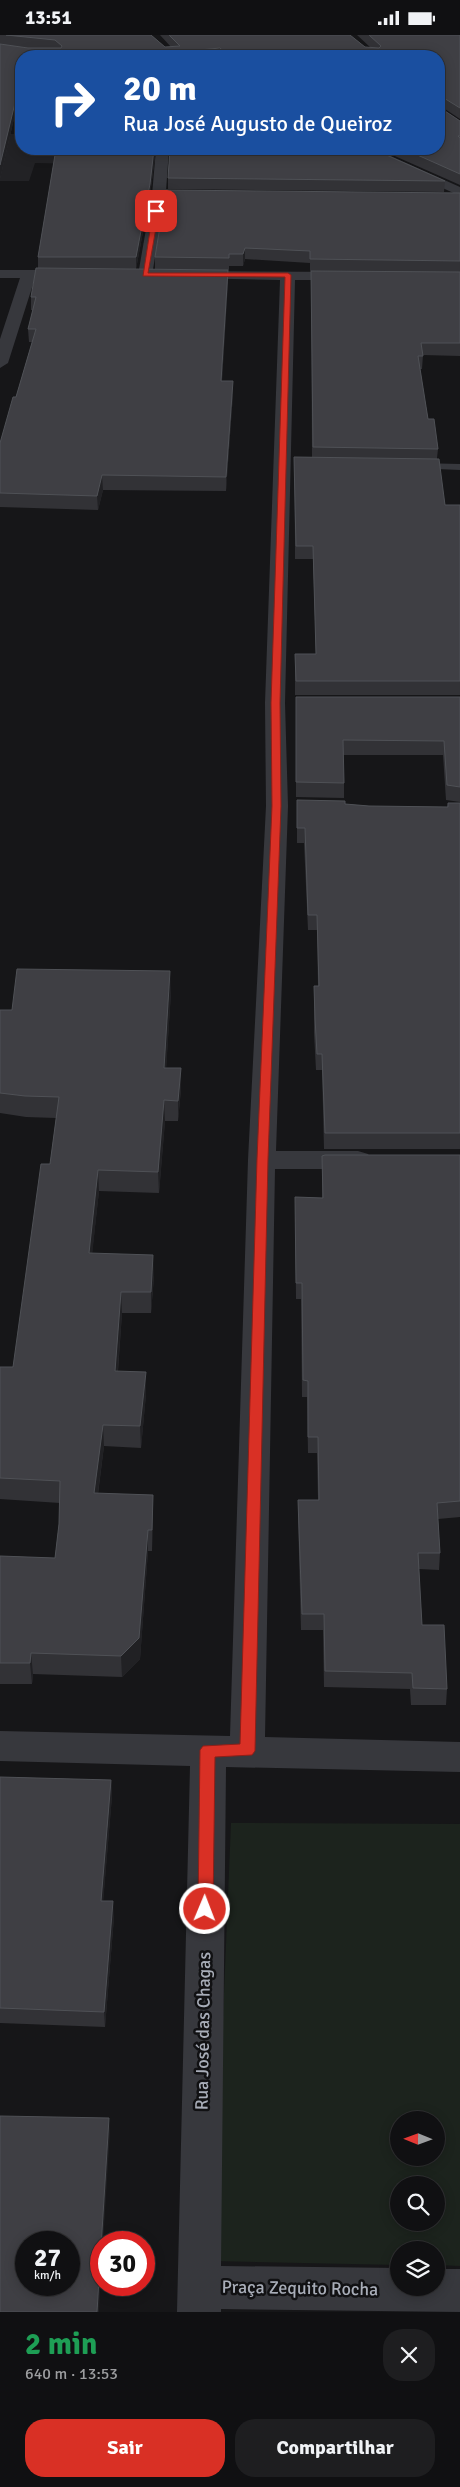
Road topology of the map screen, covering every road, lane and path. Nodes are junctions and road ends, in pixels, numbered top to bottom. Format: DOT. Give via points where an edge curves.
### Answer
graph roads {
  1 [pos="162,155"];
  2 [pos="377,155"];
  3 [pos="460,193"];
  4 [pos="159,195"];
  5 [pos="217,196"];
  6 [pos="440,198"];
  7 [pos="460,198"];
  8 [pos="0,274"];
  9 [pos="29,274"];
  10 [pos="87,275"];
  11 [pos="126,275"];
  12 [pos="145,275"];
  13 [pos="288,275"];
  14 [pos="364,277"];
  15 [pos="0,363"];
  16 [pos="407,466"];
  17 [pos="460,467"];
  18 [pos="262,1159"];
  19 [pos="381,1160"];
  20 [pos="0,1746"];
  21 [pos="208,1750"];
  22 [pos="247,1751"];
  23 [pos="460,1757"];
  24 [pos="460,2291"];
  25 [pos="199,2299"];
  1 -- 4 [label="street"];
  2 -- 3 [label="street"];
  4 -- 5 [label="street"];
  4 -- 12 [label="street"];
  6 -- 7 [label="street"];
  8 -- 9 [label="street"];
  9 -- 10 [label="street"];
  9 -- 15 [label="street"];
  11 -- 12 [label="street"];
  12 -- 13 [label="street"];
  13 -- 14 [label="street"];
  13 -- 18 [label="street" via="286,806"];
  16 -- 17 [label="lane"];
  18 -- 19 [label="street"];
  18 -- 22 [label="street"];
  20 -- 21 [label="street"];
  21 -- 22 [label="street"];
  21 -- 25 [label="street, Rua José das Chagas"];
  22 -- 23 [label="street"];
  24 -- 25 [label="street, Praça Zequito Rocha"];
}
